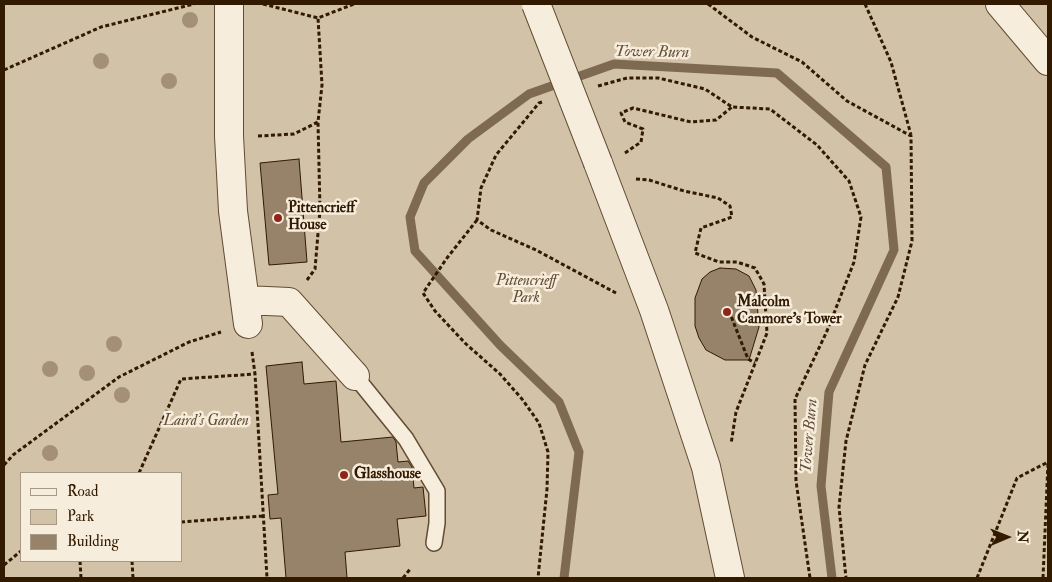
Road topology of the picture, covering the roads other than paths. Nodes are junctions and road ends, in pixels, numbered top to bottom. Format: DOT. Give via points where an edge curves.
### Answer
graph roads {
  1 [pos="229,4"];
  2 [pos="536,4"];
  3 [pos="1000,4"];
  4 [pos="1048,61"];
  5 [pos="355,376"];
  6 [pos="434,543"];
  7 [pos="730,578"];
  1 -- 5 [label="street" via="229,136 233,211 246,312 289,302"];
  2 -- 7 [label="street, bridge" via="654,310 706,467"];
  3 -- 4 [label="street"];
  5 -- 6 [label="lane" via="406,439 437,491"];
}
